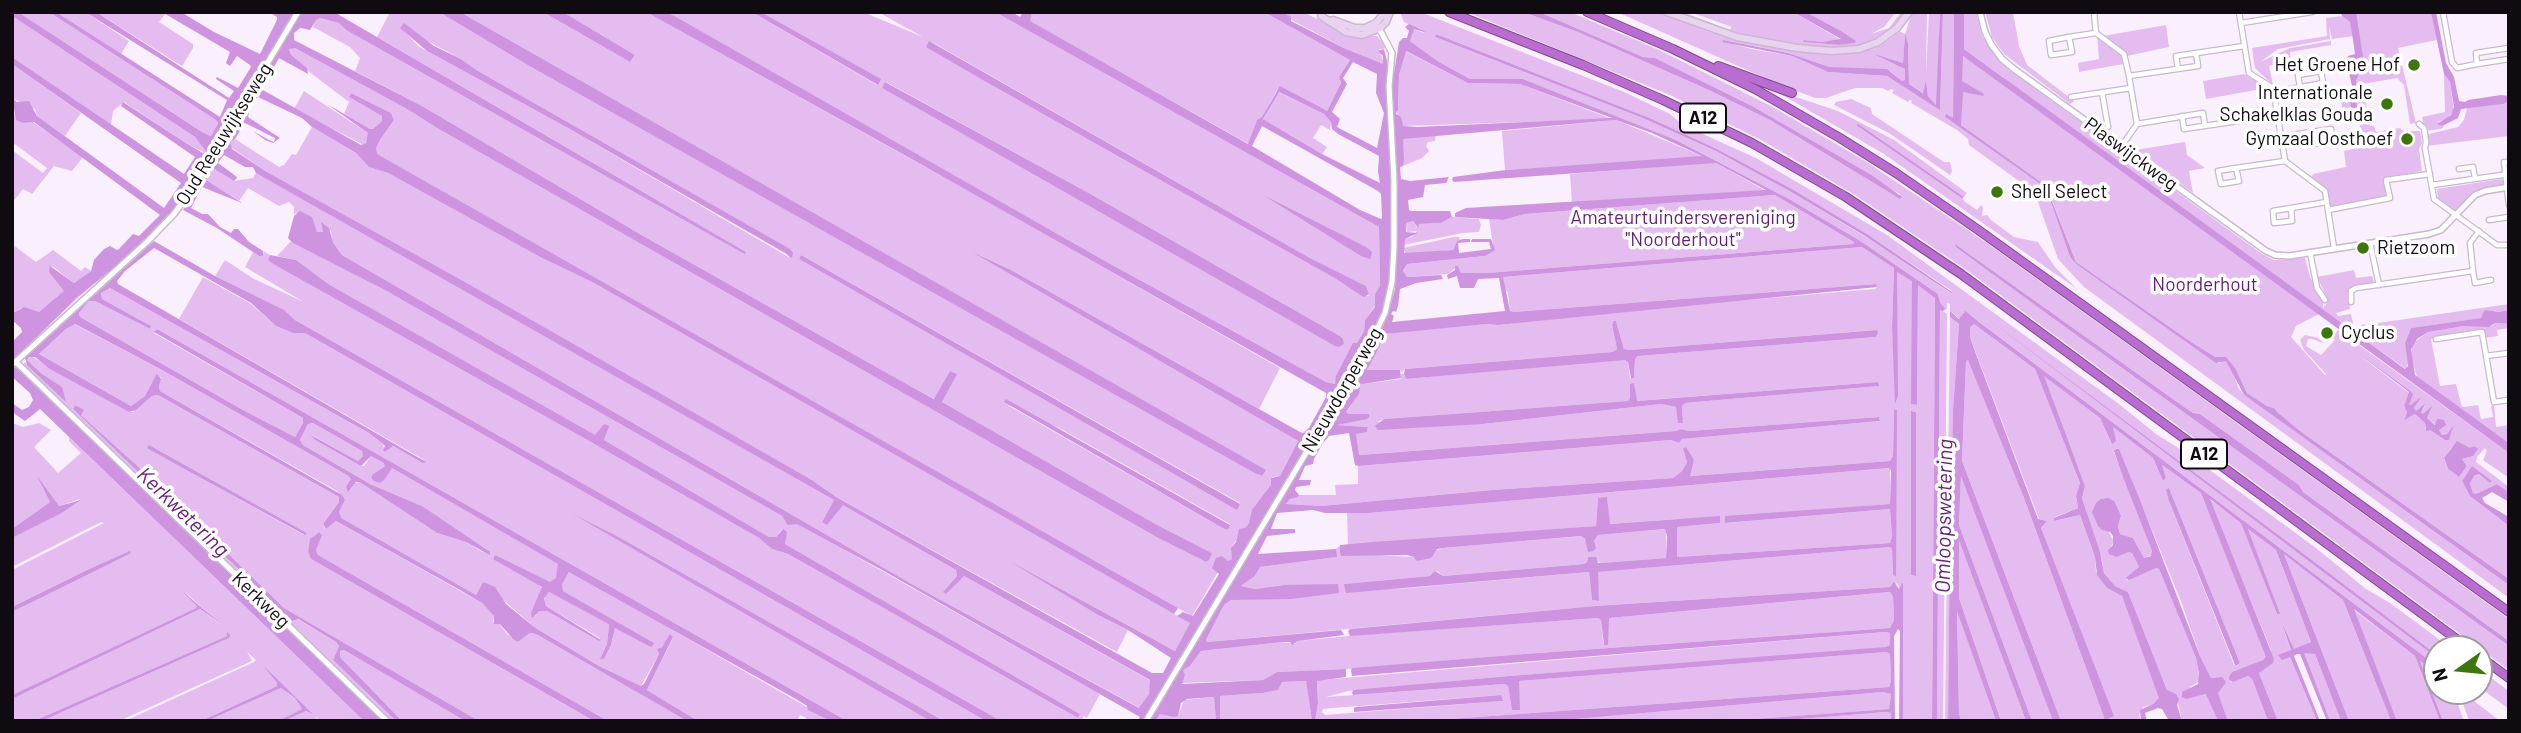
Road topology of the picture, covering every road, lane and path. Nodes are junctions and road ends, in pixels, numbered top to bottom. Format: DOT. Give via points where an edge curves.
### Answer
graph roads {
  1 [pos="298,12"];
  2 [pos="1311,12"];
  3 [pos="1388,12"];
  4 [pos="1449,12"];
  5 [pos="1587,12"];
  6 [pos="1667,12"];
  7 [pos="1909,12"];
  8 [pos="1980,12"];
  9 [pos="2094,12"];
  10 [pos="2239,12"];
  11 [pos="2312,12"];
  12 [pos="2443,12"];
  13 [pos="2288,14"];
  14 [pos="2241,23"];
  15 [pos="1378,26"];
  16 [pos="2096,33"];
  17 [pos="2069,37"];
  18 [pos="2244,46"];
  19 [pos="2509,48"];
  20 [pos="2196,53"];
  21 [pos="1688,56"];
  22 [pos="2509,60"];
  23 [pos="2477,64"];
  24 [pos="2178,69"];
  25 [pos="2129,76"];
  26 [pos="2300,87"];
  27 [pos="2131,88"];
  28 [pos="2102,92"];
  29 [pos="2274,92"];
  30 [pos="1791,93"];
  31 [pos="2071,97"];
  32 [pos="2278,114"];
  33 [pos="2182,117"];
  34 [pos="2137,124"];
  35 [pos="2419,124"];
  36 [pos="2205,126"];
  37 [pos="2108,127"];
  38 [pos="2306,133"];
  39 [pos="2281,137"];
  40 [pos="2121,147"];
  41 [pos="2285,161"];
  42 [pos="2509,162"];
  43 [pos="2236,168"];
  44 [pos="2459,169"];
  45 [pos="2430,174"];
  46 [pos="2507,174"];
  47 [pos="2475,178"];
  48 [pos="2432,185"];
  49 [pos="2508,187"];
  50 [pos="2327,202"];
  51 [pos="2509,205"];
  52 [pos="2291,208"];
  53 [pos="2328,210"];
  54 [pos="2456,215"];
  55 [pos="2509,217"];
  56 [pos="2489,220"];
  57 [pos="2479,231"];
  58 [pos="2370,243"];
  59 [pos="2509,245"];
  60 [pos="2334,248"];
  61 [pos="2310,253"];
  62 [pos="2473,271"];
  63 [pos="2491,280"];
  64 [pos="2379,285"];
  65 [pos="2325,300"];
  66 [pos="2351,302"];
  67 [pos="2436,339"];
  68 [pos="2509,353"];
  69 [pos="2487,356"];
  70 [pos="14,364"];
  71 [pos="2509,400"];
  72 [pos="2509,612"];
  73 [pos="2451,635"];
  74 [pos="2493,666"];
  75 [pos="2509,678"];
  76 [pos="387,721"];
  77 [pos="1146,721"];
  1 -- 70 [label="street, Oud Reeuwijkseweg" via="174,214"];
  2 -- 15 [label="main road" via="1357,28"];
  3 -- 15 [label="main road"];
  4 -- 73 [label="highway, A12" via="1672,104 1846,197 1971,282"];
  5 -- 21 [label="highway, A12"];
  6 -- 7 [label="main road" via="1746,40 1839,51 1881,41"];
  8 -- 40 [label="street, Plaswijckweg" via="1985,32 2002,59"];
  9 -- 16 [label="street"];
  10 -- 14 [label="street"];
  11 -- 13 [label="street"];
  12 -- 23 [label="street" via="2452,62 2457,68"];
  13 -- 14 [label="street"];
  14 -- 18 [label="street"];
  15 -- 77 [label="street, Nieuwdorperweg" via="1392,53 1390,298 1365,354"];
  16 -- 17 [label="street"];
  16 -- 25 [label="street" via="2124,54"];
  17 -- 17 [label="street" via="2049,41 2051,55 2071,52"];
  18 -- 20 [label="street"];
  18 -- 29 [label="street" via="2249,73"];
  19 -- 23 [label="street" via="2476,53"];
  20 -- 24 [label="street" via="2198,66"];
  20 -- 24 [label="street" via="2176,56"];
  21 -- 30 [label="highway, A12"];
  21 -- 72 [label="highway, A12" via="1800,114 1916,186"];
  22 -- 23 [label="street"];
  24 -- 25 [label="street"];
  25 -- 27 [label="street"];
  26 -- 26 [label="street" via="2323,83 2321,71 2298,75"];
  26 -- 29 [label="street"];
  27 -- 28 [label="street"];
  27 -- 34 [label="street"];
  28 -- 31 [label="street"];
  28 -- 37 [label="street"];
  29 -- 32 [label="street"];
  32 -- 36 [label="street"];
  32 -- 39 [label="street"];
  33 -- 34 [label="street"];
  33 -- 36 [label="street" via="2184,129"];
  33 -- 36 [label="street" via="2203,113"];
  34 -- 40 [label="street"];
  35 -- 45 [label="street" via="2424,128"];
  38 -- 38 [label="street" via="2331,129 2333,141 2308,145"];
  38 -- 39 [label="street"];
  39 -- 41 [label="street"];
  40 -- 61 [label="street, Plaswijckweg" via="2266,251 2284,257"];
  41 -- 43 [label="street"];
  41 -- 50 [label="street" via="2325,191"];
  42 -- 46 [label="street" via="2504,162"];
  43 -- 43 [label="street" via="2218,171 2221,184 2239,181"];
  44 -- 47 [label="street" via="2473,167"];
  45 -- 48 [label="street"];
  45 -- 53 [label="street" via="2386,180 2390,198"];
  46 -- 47 [label="street"];
  46 -- 49 [label="street"];
  47 -- 48 [label="street"];
  48 -- 54 [label="street" via="2434,199"];
  49 -- 51 [label="street"];
  49 -- 54 [label="street, Plaswijckweg" via="2475,195"];
  50 -- 52 [label="street"];
  50 -- 53 [label="street"];
  52 -- 52 [label="street" via="2273,211 2274,223 2292,221"];
  53 -- 60 [label="street"];
  54 -- 57 [label="street"];
  54 -- 58 [label="street, Plaswijckweg" via="2441,230"];
  55 -- 56 [label="street"];
  57 -- 59 [label="street" via="2497,245"];
  57 -- 62 [label="street" via="2470,243"];
  58 -- 60 [label="street, Plaswijckweg"];
  58 -- 64 [label="street"];
  60 -- 61 [label="street, Plaswijckweg"];
  61 -- 65 [label="street" via="2317,288"];
  62 -- 63 [label="street" via="2475,283"];
  62 -- 64 [label="street"];
  64 -- 66 [label="street" via="2351,291"];
  67 -- 69 [label="street" via="2482,332"];
  68 -- 69 [label="street"];
  69 -- 71 [label="street" via="2494,402"];
  70 -- 76 [label="street, Kerkweg"];
  74 -- 75 [label="highway"];
}
